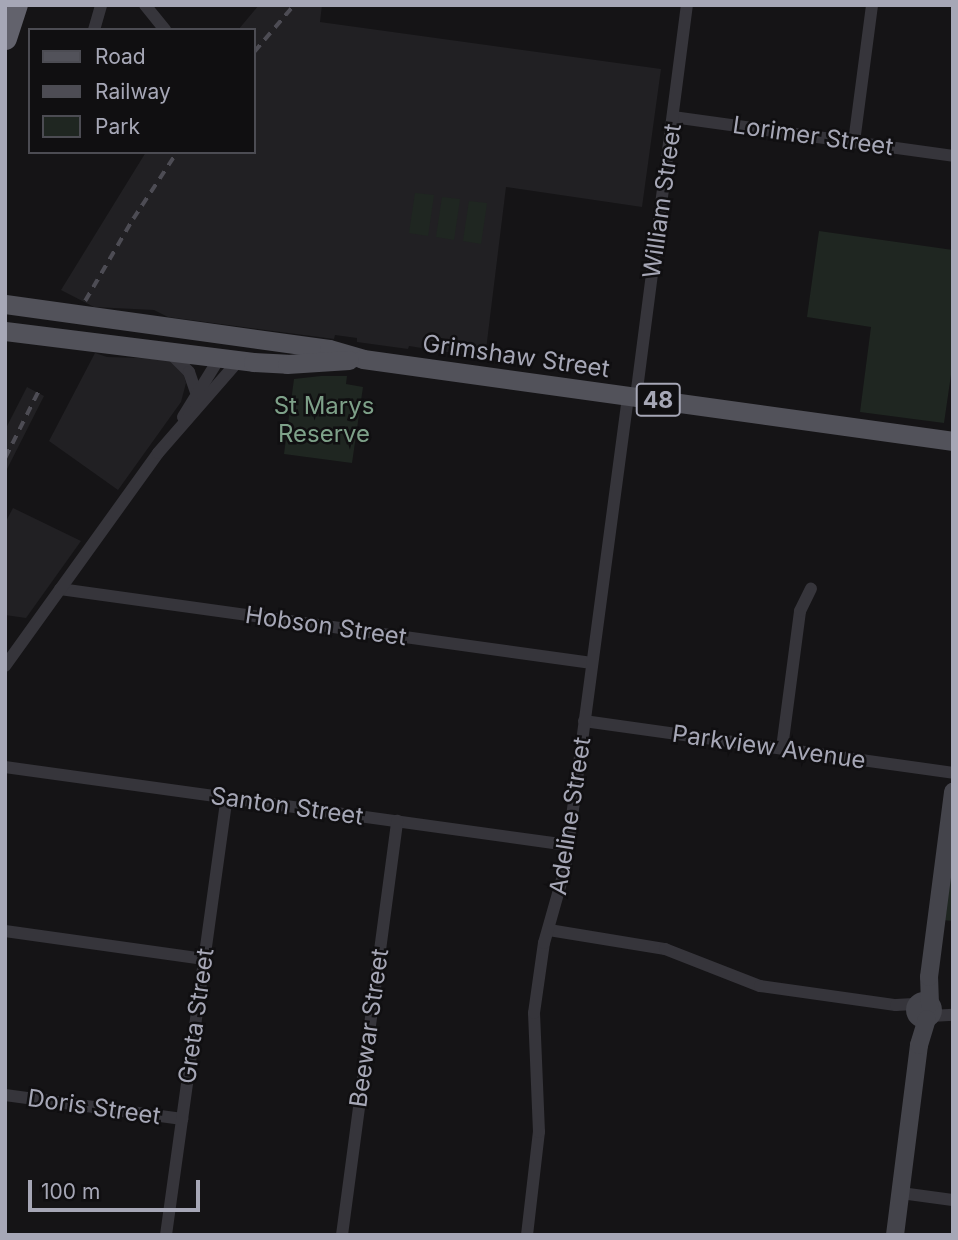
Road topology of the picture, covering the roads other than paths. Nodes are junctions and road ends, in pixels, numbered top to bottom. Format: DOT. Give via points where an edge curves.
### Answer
graph roads {
  1 [pos="16,5"];
  2 [pos="102,5"];
  3 [pos="145,5"];
  4 [pos="687,5"];
  5 [pos="872,5"];
  6 [pos="95,28"];
  7 [pos="163,28"];
  8 [pos="5,38"];
  9 [pos="673,117"];
  10 [pos="854,142"];
  11 [pos="952,155"];
  12 [pos="5,304"];
  13 [pos="5,331"];
  14 [pos="242,338"];
  15 [pos="168,351"];
  16 [pos="229,359"];
  17 [pos="363,359"];
  18 [pos="196,392"];
  19 [pos="632,396"];
  20 [pos="178,427"];
  21 [pos="953,441"];
  22 [pos="811,588"];
  23 [pos="60,589"];
  24 [pos="592,663"];
  25 [pos="5,666"];
  26 [pos="584,721"];
  27 [pos="782,748"];
  28 [pos="5,767"];
  29 [pos="953,773"];
  30 [pos="953,792"];
  31 [pos="227,798"];
  32 [pos="397,821"];
  33 [pos="568,845"];
  34 [pos="549,930"];
  35 [pos="5,931"];
  36 [pos="204,959"];
  37 [pos="924,1010"];
  38 [pos="953,1014"];
  39 [pos="5,1095"];
  40 [pos="182,1119"];
  41 [pos="901,1193"];
  42 [pos="953,1200"];
  43 [pos="166,1235"];
  44 [pos="342,1235"];
  45 [pos="527,1235"];
  46 [pos="895,1235"];
  1 -- 8 [label="highway"];
  2 -- 6 [label="street"];
  3 -- 7 [label="street"];
  4 -- 9 [label="street, William Street"];
  5 -- 10 [label="street"];
  9 -- 10 [label="street, Lorimer Street"];
  9 -- 19 [label="street, William Street"];
  10 -- 11 [label="street, Lorimer Street"];
  12 -- 14 [label="main road, Grimshaw Street / 48"];
  13 -- 15 [label="main road, Grimshaw Street / 48"];
  14 -- 16 [label="main road"];
  14 -- 17 [label="main road, Grimshaw Street / 48" via="329,349"];
  15 -- 16 [label="main road, Grimshaw Street / 48"];
  15 -- 18 [label="street" via="189,372"];
  16 -- 17 [label="main road, Grimshaw Street / 48" via="287,364"];
  16 -- 18 [label="street"];
  16 -- 20 [label="street" via="214,391"];
  17 -- 19 [label="main road, Grimshaw Street / 48"];
  18 -- 20 [label="street"];
  19 -- 21 [label="main road, Grimshaw Street / 48"];
  19 -- 24 [label="street, Adeline Street"];
  20 -- 23 [label="street"];
  22 -- 27 [label="street" via="800,611"];
  23 -- 24 [label="street, Hobson Street"];
  23 -- 25 [label="street"];
  24 -- 26 [label="street, Adeline Street"];
  26 -- 27 [label="street, Parkview Avenue"];
  26 -- 33 [label="street, Adeline Street"];
  27 -- 29 [label="street, Parkview Avenue"];
  28 -- 31 [label="street, Santon Street"];
  30 -- 37 [label="street"];
  31 -- 32 [label="street, Santon Street"];
  31 -- 36 [label="street, Greta Street"];
  32 -- 33 [label="street, Santon Street"];
  32 -- 44 [label="street, Beewar Street"];
  33 -- 34 [label="street, Adeline Street"];
  34 -- 37 [label="street" via="665,949 760,986"];
  34 -- 45 [label="street, Adeline Street" via="533,1021 539,1132"];
  35 -- 36 [label="street"];
  36 -- 40 [label="street, Greta Street"];
  37 -- 38 [label="street"];
  37 -- 41 [label="street"];
  39 -- 40 [label="street, Doris Street"];
  40 -- 43 [label="street, Greta Street"];
  41 -- 42 [label="street"];
  41 -- 46 [label="street"];
}
